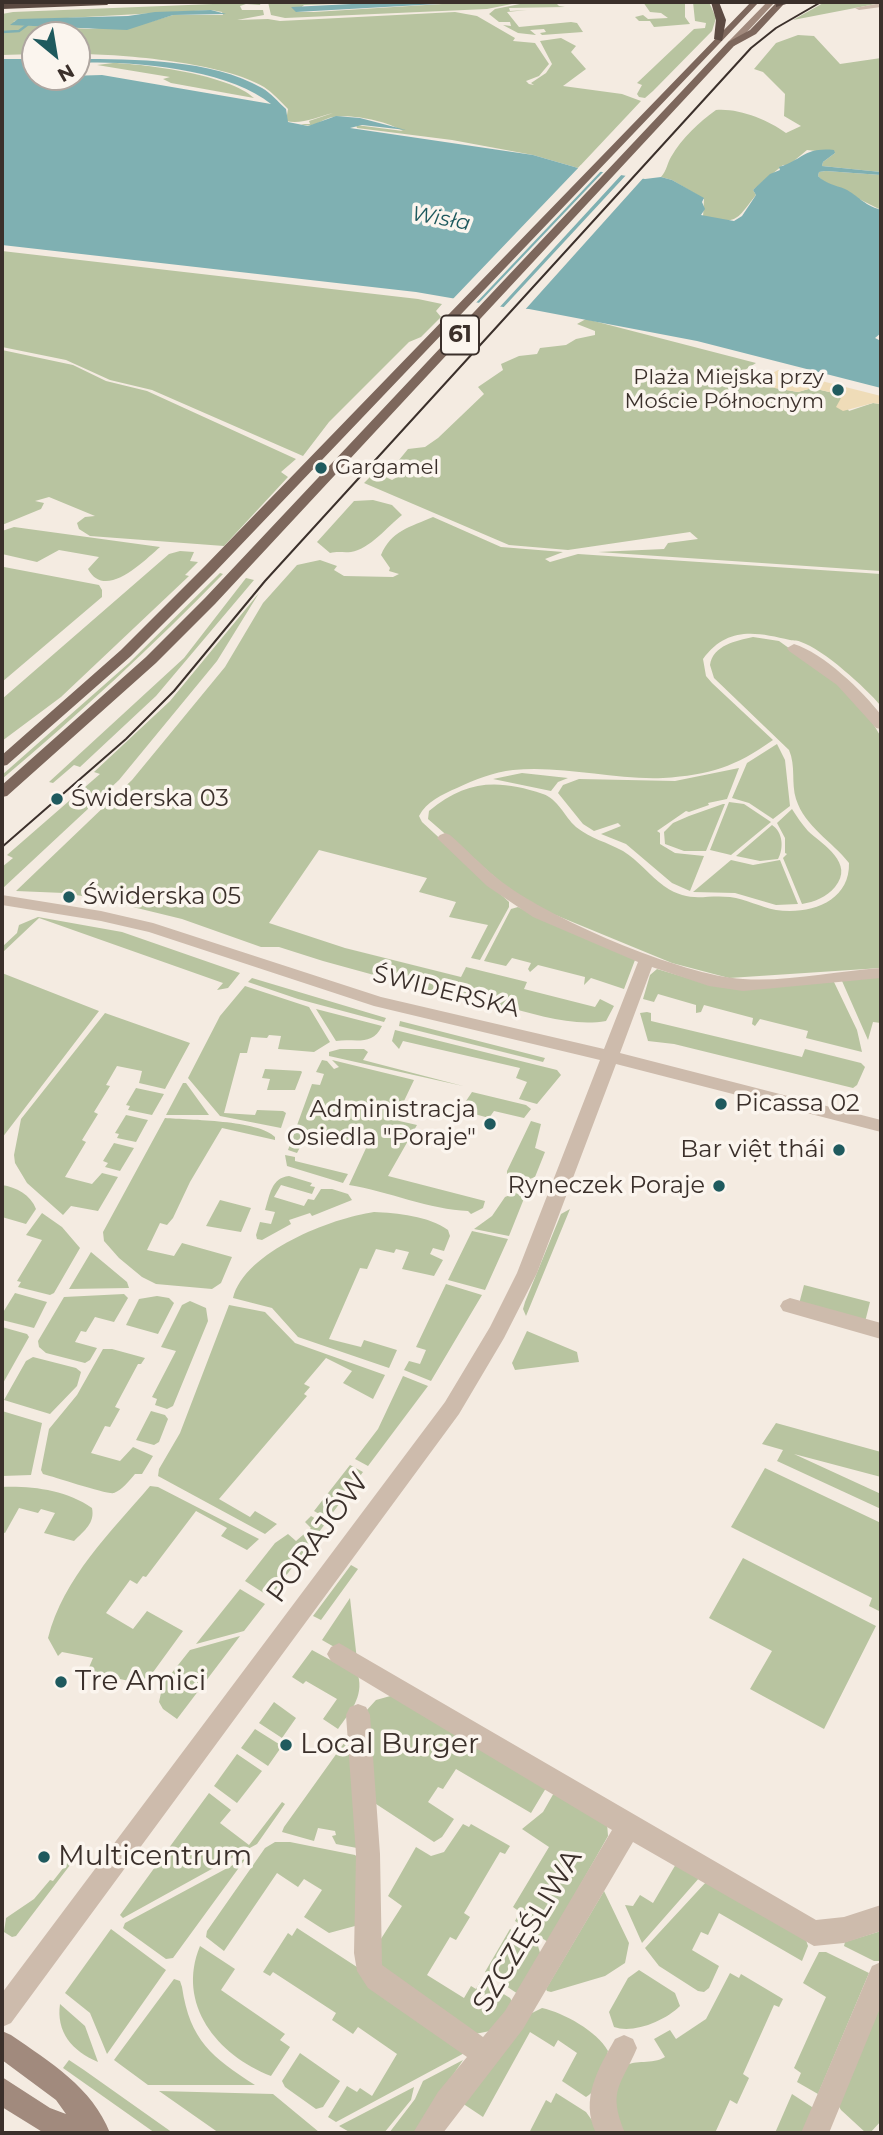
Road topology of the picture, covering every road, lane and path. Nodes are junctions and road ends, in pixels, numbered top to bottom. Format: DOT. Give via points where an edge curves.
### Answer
graph roads {
  1 [pos="107,2"];
  2 [pos="715,2"];
  3 [pos="755,2"];
  4 [pos="789,2"];
  5 [pos="777,3"];
  6 [pos="881,5"];
  7 [pos="2,6"];
  8 [pos="859,8"];
  9 [pos="719,38"];
  10 [pos="794,648"];
  11 [pos="881,725"];
  12 [pos="2,762"];
  13 [pos="2,793"];
  14 [pos="445,838"];
  15 [pos="2,900"];
  16 [pos="647,960"];
  17 [pos="881,973"];
  18 [pos="609,1056"];
  19 [pos="881,1126"];
  20 [pos="790,1306"];
  21 [pos="881,1331"];
  22 [pos="339,1654"];
  23 [pos="358,1715"];
  24 [pos="629,1826"];
  25 [pos="881,1918"];
  26 [pos="881,1975"];
  27 [pos="2,2014"];
  28 [pos="2,2044"];
  29 [pos="624,2048"];
  30 [pos="485,2054"];
  31 [pos="2,2091"];
  32 [pos="82,2133"];
  33 [pos="96,2133"];
  34 [pos="427,2133"];
  35 [pos="611,2133"];
  36 [pos="815,2133"];
  1 -- 7 [label="highway"];
  2 -- 9 [label="highway" via="721,20"];
  3 -- 9 [label="main road, 61"];
  4 -- 5 [label="highway"];
  5 -- 13 [label="main road, 61" via="753,32 731,44 236,575 151,660"];
  6 -- 8 [label="street"];
  9 -- 12 [label="main road, 61" via="126,653"];
  10 -- 11 [label="street" via="851,687"];
  14 -- 16 [label="street" via="521,903"];
  15 -- 18 [label="street, ŚWIDERSKA" via="153,928 380,1002"];
  16 -- 17 [label="street" via="709,980 743,985"];
  16 -- 18 [label="street, PORAJÓW"];
  18 -- 19 [label="street, ŚWIDERSKA"];
  18 -- 27 [label="street, PORAJÓW" via="527,1273 452,1408"];
  20 -- 21 [label="street"];
  22 -- 24 [label="street"];
  23 -- 30 [label="street" via="368,1854 370,1972"];
  24 -- 25 [label="street" via="814,1933 844,1930"];
  24 -- 30 [label="street, SZCZĘŚLIWA" via="532,1993"];
  26 -- 36 [label="street"];
  28 -- 33 [label="street" via="66,2090"];
  29 -- 35 [label="street" via="604,2086 600,2115"];
  30 -- 34 [label="street, SZCZĘŚLIWA"];
  31 -- 32 [label="street" via="42,2119"];
}
